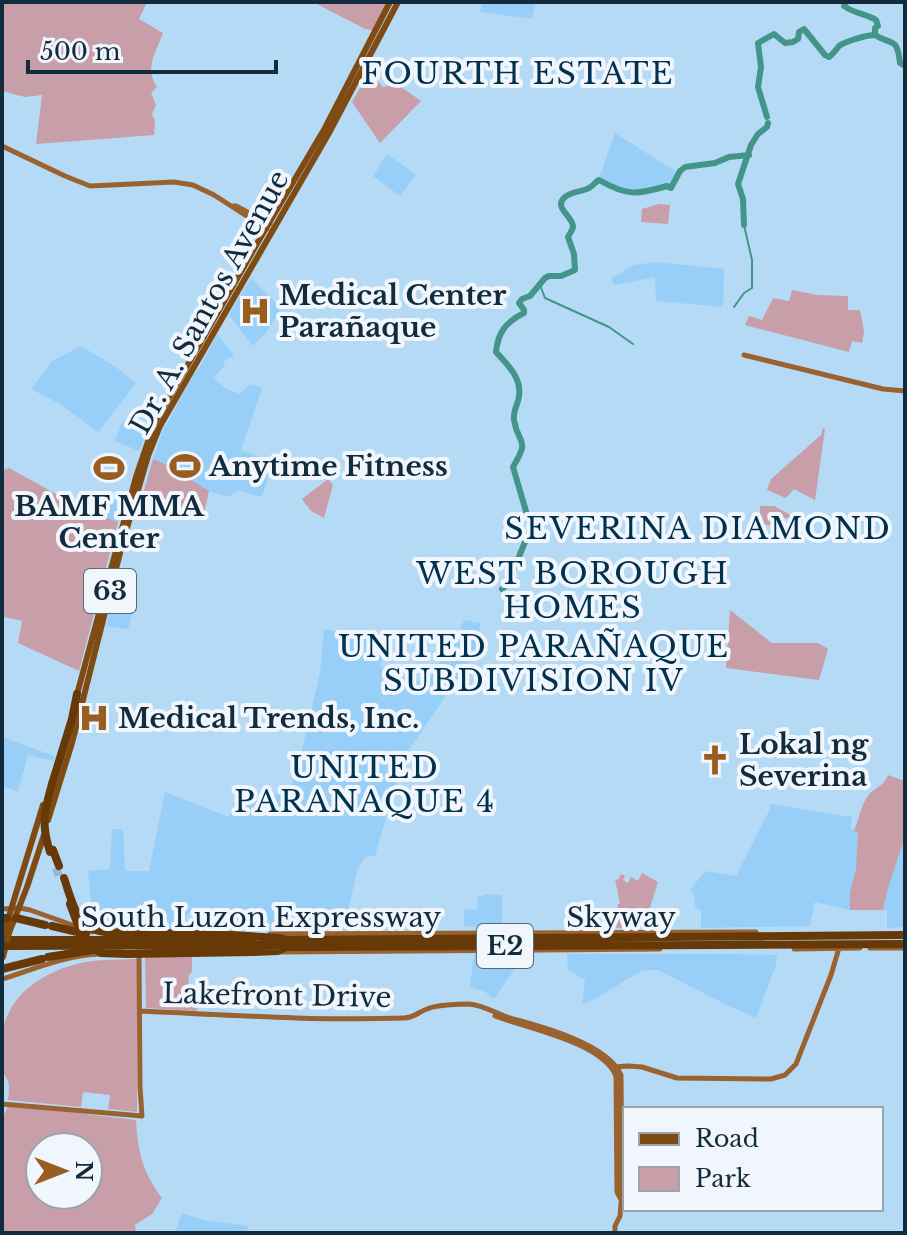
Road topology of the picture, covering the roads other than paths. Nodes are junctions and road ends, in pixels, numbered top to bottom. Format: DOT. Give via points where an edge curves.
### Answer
graph roads {
  1 [pos="390,2"];
  2 [pos="398,2"];
  3 [pos="2,146"];
  4 [pos="270,227"];
  5 [pos="744,355"];
  6 [pos="905,391"];
  7 [pos="109,583"];
  8 [pos="77,694"];
  9 [pos="78,716"];
  10 [pos="54,784"];
  11 [pos="58,867"];
  12 [pos="20,895"];
  13 [pos="11,908"];
  14 [pos="20,908"];
  15 [pos="2,909"];
  16 [pos="8,918"];
  17 [pos="122,939"];
  18 [pos="3,940"];
  19 [pos="905,940"];
  20 [pos="290,943"];
  21 [pos="104,948"];
  22 [pos="839,948"];
  23 [pos="138,954"];
  24 [pos="2,959"];
  25 [pos="2,969"];
  26 [pos="2,979"];
  27 [pos="142,1011"];
  28 [pos="615,1067"];
  29 [pos="2,1103"];
  30 [pos="615,1233"];
  1 -- 4 [label="main road, Dr. A. Santos Avenue / 63"];
  2 -- 4 [label="main road, Dr. A. Santos Avenue / 63" via="344,106"];
  3 -- 4 [label="main road" via="81,184 174,182 201,188"];
  4 -- 7 [label="main road, Dr. A. Santos Avenue / 63" via="154,424"];
  5 -- 6 [label="main road"];
  7 -- 8 [label="main road, Dr. A. Santos Avenue / 63"];
  7 -- 9 [label="main road, Dr. A. Santos Avenue / 63"];
  8 -- 10 [label="highway"];
  8 -- 12 [label="main road, Dr. A. Santos Avenue / 63"];
  9 -- 10 [label="highway"];
  9 -- 12 [label="main road, Dr. A. Santos Avenue / 63"];
  10 -- 11 [label="highway, bridge" via="43,826"];
  12 -- 13 [label="main road, Dr. A. Santos Avenue / 63"];
  12 -- 14 [label="main road, Dr. A. Santos Avenue / 63"];
  13 -- 14 [label="main road"];
  13 -- 15 [label="main road"];
  13 -- 16 [label="main road, Dr. A. Santos Avenue / 63"];
  14 -- 16 [label="main road, Dr. A. Santos Avenue / 63"];
  14 -- 19 [label="main road" via="108,935"];
  16 -- 17 [label="highway"];
  16 -- 18 [label="main road, Dr. A. Santos Avenue / 63"];
  17 -- 18 [label="highway, South Luzon Expressway / E2"];
  17 -- 19 [label="highway, South Luzon Expressway / E2"];
  18 -- 20 [label="highway, Skyway / E2, bridge"];
  18 -- 21 [label="highway, South Luzon Expressway / E2"];
  18 -- 24 [label="main road, Dr. A. Santos Avenue / 63, bridge"];
  19 -- 20 [label="highway, Skyway / E2"];
  19 -- 21 [label="highway, South Luzon Expressway / E2"];
  19 -- 22 [label="main road"];
  20 -- 20 [label="highway, bridge" via="265,952 101,953 84,941 62,879 79,917 99,932 236,934"];
  21 -- 25 [label="highway"];
  22 -- 23 [label="main road"];
  22 -- 28 [label="main road, Lakefront Drive" via="802,1050 785,1075 677,1078 651,1068"];
  23 -- 26 [label="main road" via="87,954"];
  23 -- 27 [label="main road"];
  27 -- 28 [label="main road, Lakefront Drive" via="410,1018 431,1007 474,1005 578,1041"];
  27 -- 29 [label="main road" via="142,1115"];
  28 -- 30 [label="main road" via="621,1199"];
}
